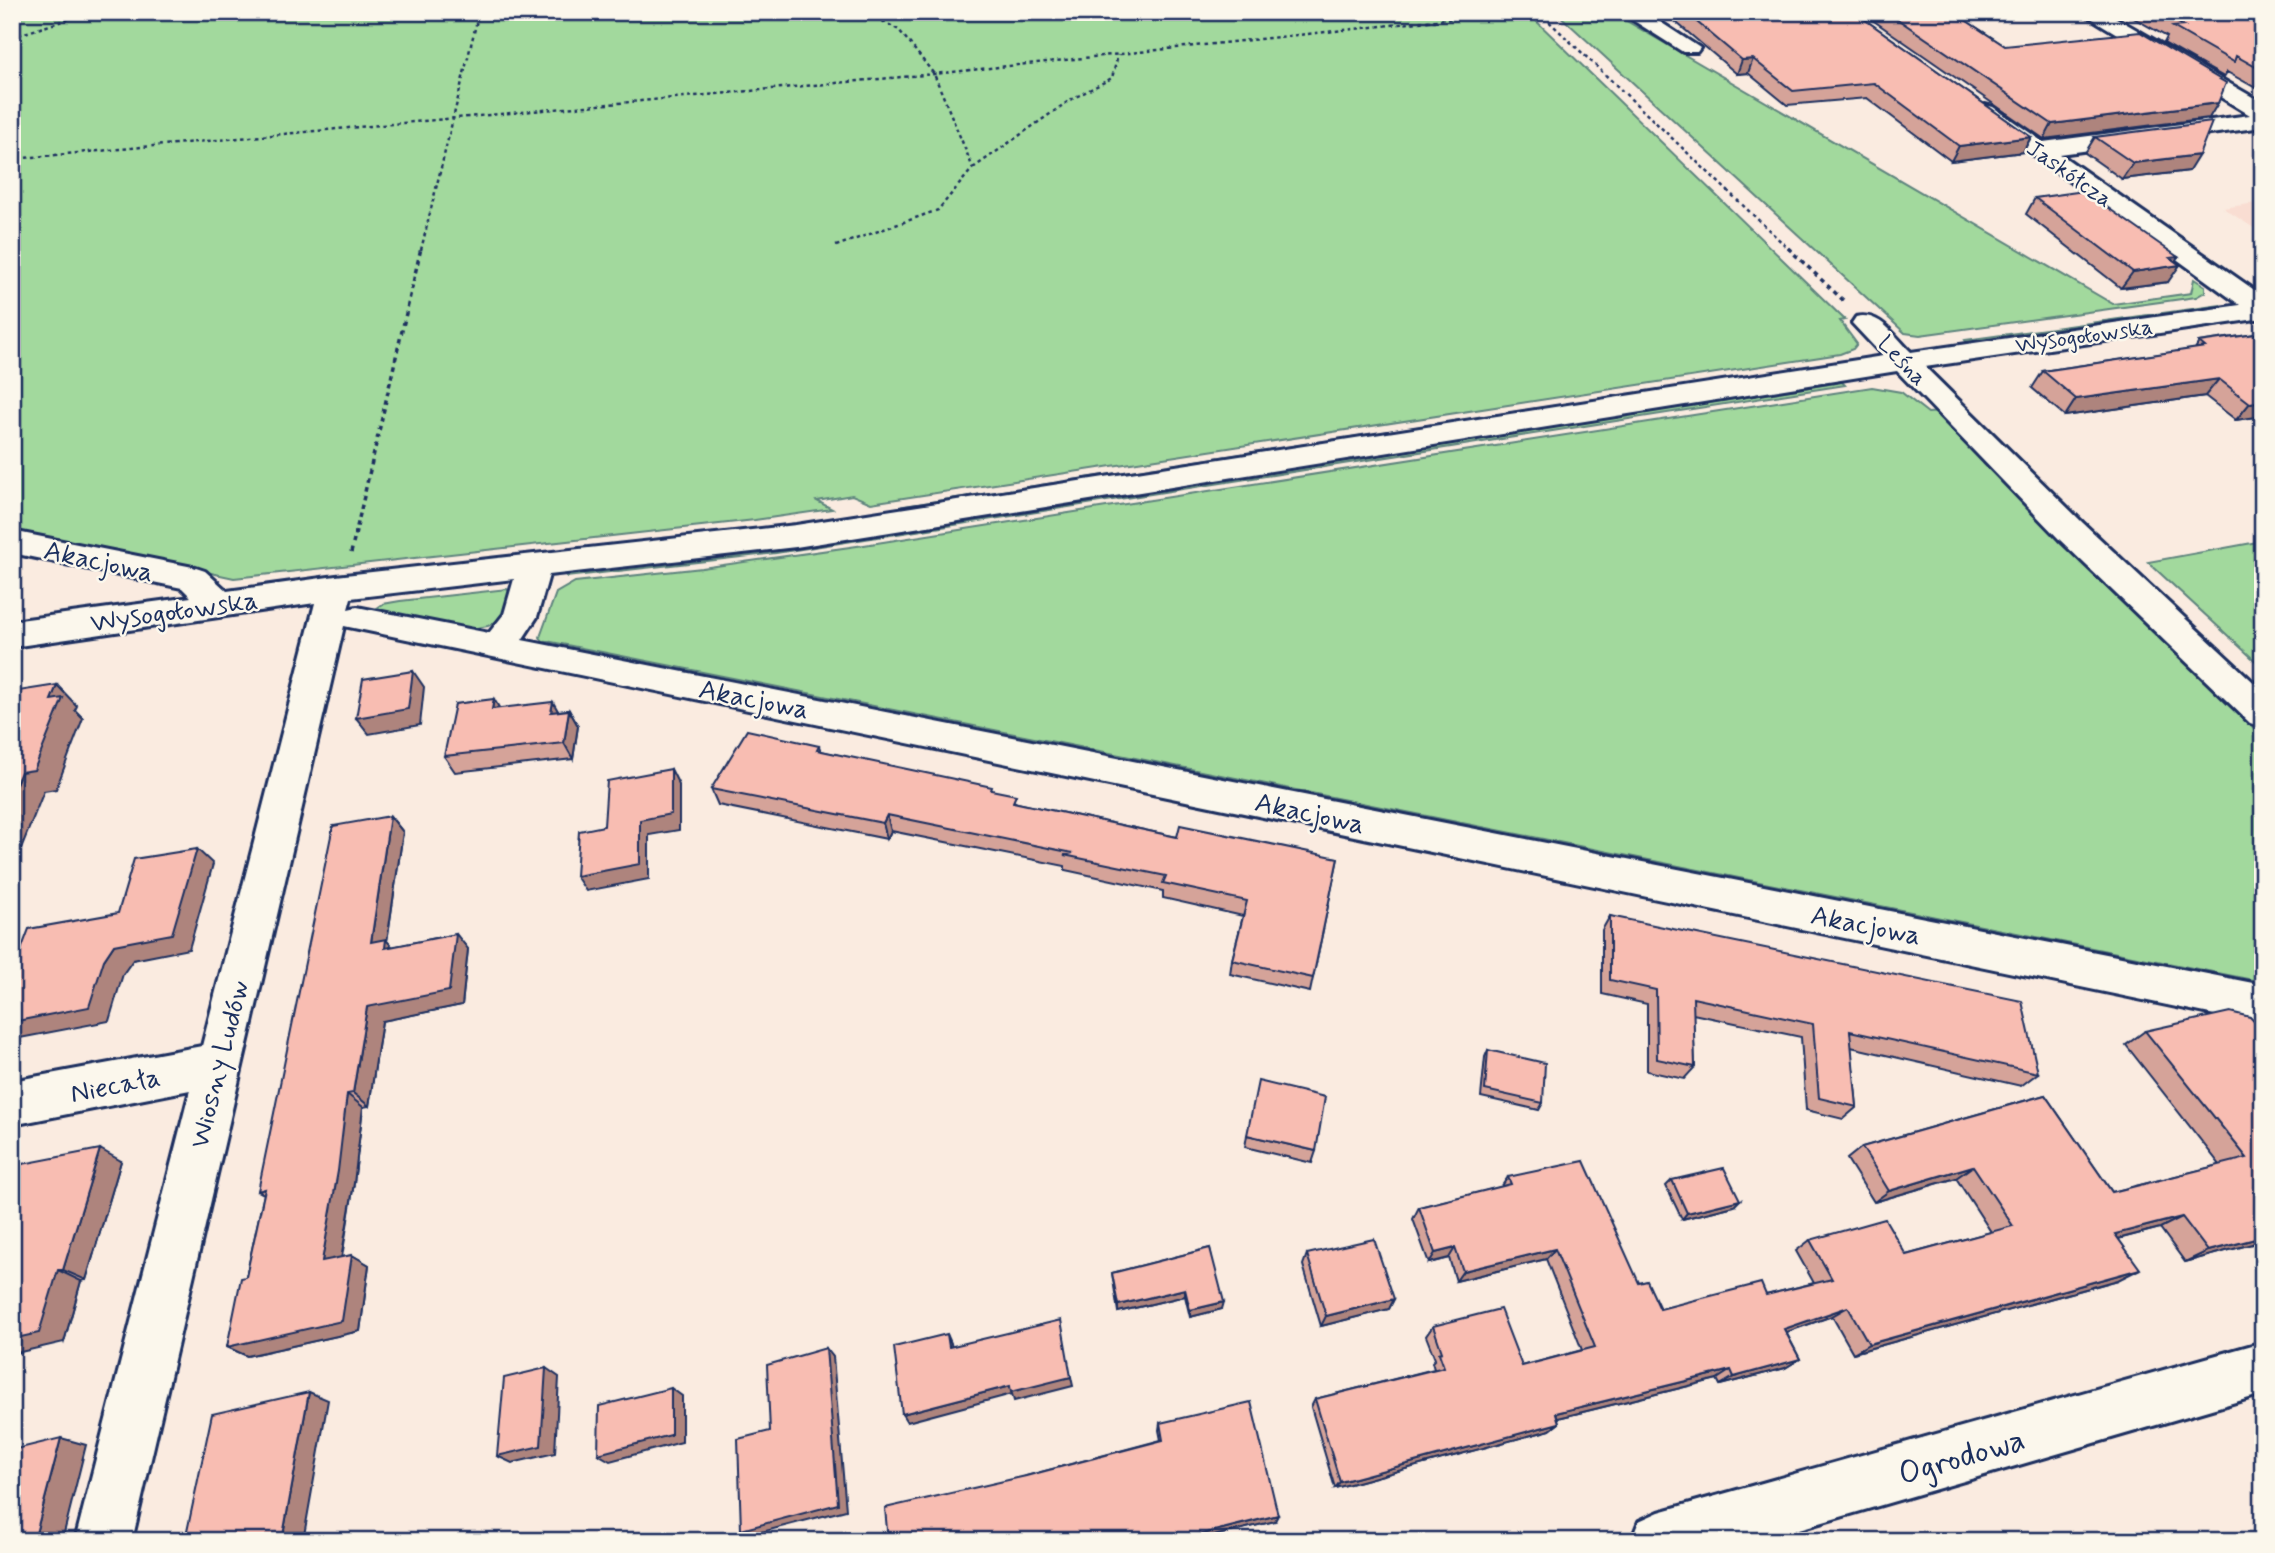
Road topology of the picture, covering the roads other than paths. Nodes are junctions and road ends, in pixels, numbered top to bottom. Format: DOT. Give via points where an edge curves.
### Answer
graph roads {
  1 [pos="1630,12"];
  2 [pos="2091,12"];
  3 [pos="1690,48"];
  4 [pos="1961,96"];
  5 [pos="2263,113"];
  6 [pos="2263,120"];
  7 [pos="2038,150"];
  8 [pos="2263,309"];
  9 [pos="1866,323"];
  10 [pos="1905,362"];
  11 [pos="12,542"];
  12 [pos="535,566"];
  13 [pos="347,591"];
  14 [pos="219,604"];
  15 [pos="12,634"];
  16 [pos="498,647"];
  17 [pos="2263,713"];
  18 [pos="2263,1005"];
  19 [pos="217,1064"];
  20 [pos="12,1103"];
  21 [pos="2263,1368"];
  22 [pos="103,1541"];
  23 [pos="1659,1541"];
  1 -- 3 [label="street"];
  2 -- 5 [label="street"];
  4 -- 7 [label="street, Jaskółcza"];
  6 -- 7 [label="street"];
  7 -- 8 [label="street, Jaskółcza"];
  8 -- 10 [label="street, Wysogotowska"];
  9 -- 10 [label="street, Leśna"];
  10 -- 12 [label="street, Wysogotowska" via="796,536"];
  10 -- 17 [label="street, Leśna" via="2071,531"];
  11 -- 14 [label="street, Akacjowa" via="193,579"];
  12 -- 13 [label="street, Wysogotowska"];
  12 -- 16 [label="street" via="520,617"];
  13 -- 14 [label="street, Wysogotowska"];
  13 -- 16 [label="street, Akacjowa"];
  13 -- 19 [label="street, Wiosny Ludów"];
  14 -- 15 [label="street, Wysogotowska"];
  16 -- 18 [label="street, Akacjowa"];
  19 -- 20 [label="street, Niecała"];
  19 -- 22 [label="street, Wiosny Ludów"];
  21 -- 23 [label="street, Ogrodowa"];
}
